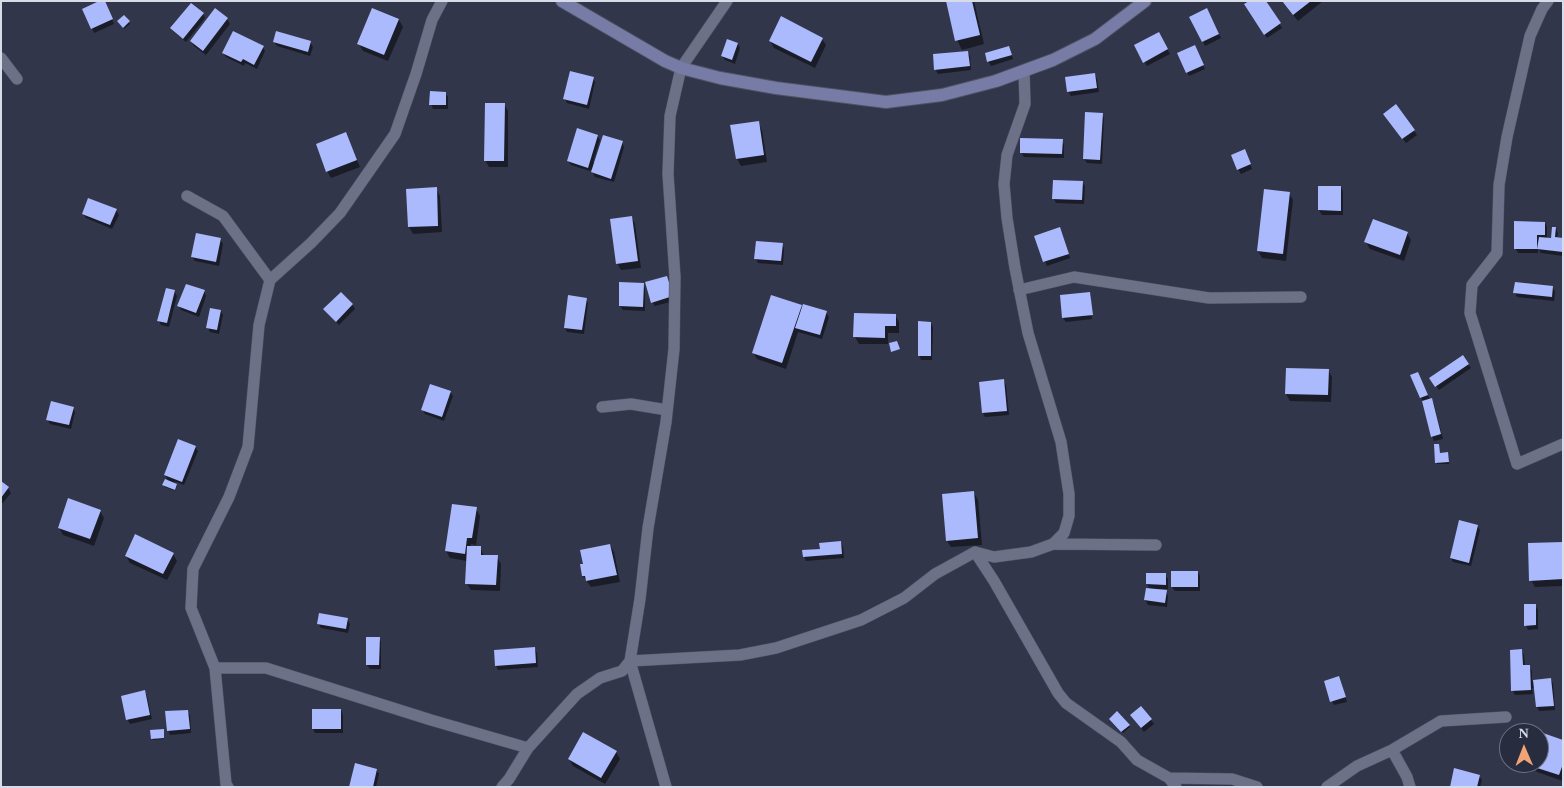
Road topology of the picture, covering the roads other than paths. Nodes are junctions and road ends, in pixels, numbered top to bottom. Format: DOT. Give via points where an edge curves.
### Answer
graph roads {
  1 [pos="442,1"];
  2 [pos="562,1"];
  3 [pos="727,1"];
  4 [pos="1145,1"];
  5 [pos="1548,1"];
  6 [pos="1,58"];
  7 [pos="681,68"];
  8 [pos="1024,71"];
  9 [pos="17,79"];
  10 [pos="187,196"];
  11 [pos="270,280"];
  12 [pos="1019,290"];
  13 [pos="1300,296"];
  14 [pos="602,406"];
  15 [pos="667,410"];
  16 [pos="1563,444"];
  17 [pos="1052,544"];
  18 [pos="1156,545"];
  19 [pos="975,552"];
  20 [pos="630,661"];
  21 [pos="215,668"];
  22 [pos="1506,717"];
  23 [pos="528,748"];
  24 [pos="1392,750"];
  25 [pos="1173,782"];
  26 [pos="228,787"];
  27 [pos="502,787"];
  28 [pos="666,787"];
  29 [pos="1257,787"];
  30 [pos="1327,787"];
  31 [pos="1410,787"];
  1 -- 11 [label="street" via="432,20 395,134 340,213"];
  2 -- 7 [label="street"];
  3 -- 7 [label="street"];
  4 -- 8 [label="street" via="1095,39"];
  5 -- 16 [label="street" via="1530,36 1507,137 1496,253 1472,285 1470,313 1517,464"];
  6 -- 9 [label="street"];
  7 -- 8 [label="street" via="776,88 886,102 942,95"];
  7 -- 15 [label="street" via="670,116 668,174 675,277 674,349"];
  8 -- 12 [label="street" via="1025,104 1007,155 1004,184"];
  10 -- 11 [label="street" via="223,216"];
  11 -- 21 [label="street" via="259,324 248,447 229,496 193,569 191,608"];
  12 -- 13 [label="street" via="1074,277 1209,298"];
  12 -- 17 [label="street" via="1028,333 1061,442 1069,494 1069,516 1064,533"];
  14 -- 15 [label="street" via="631,404"];
  15 -- 20 [label="street"];
  17 -- 18 [label="street"];
  17 -- 19 [label="street" via="1030,552 994,557"];
  19 -- 20 [label="street" via="935,574 904,598 861,620 776,648 740,655"];
  19 -- 25 [label="street" via="1066,703 1121,742 1137,760"];
  20 -- 23 [label="street" via="622,671 600,678 577,694"];
  20 -- 28 [label="street"];
  21 -- 23 [label="street" via="266,668"];
  21 -- 26 [label="street"];
  22 -- 24 [label="street" via="1442,721"];
  23 -- 27 [label="street"];
  24 -- 30 [label="street" via="1357,766"];
  24 -- 31 [label="street"];
  25 -- 29 [label="street" via="1232,779"];
}
